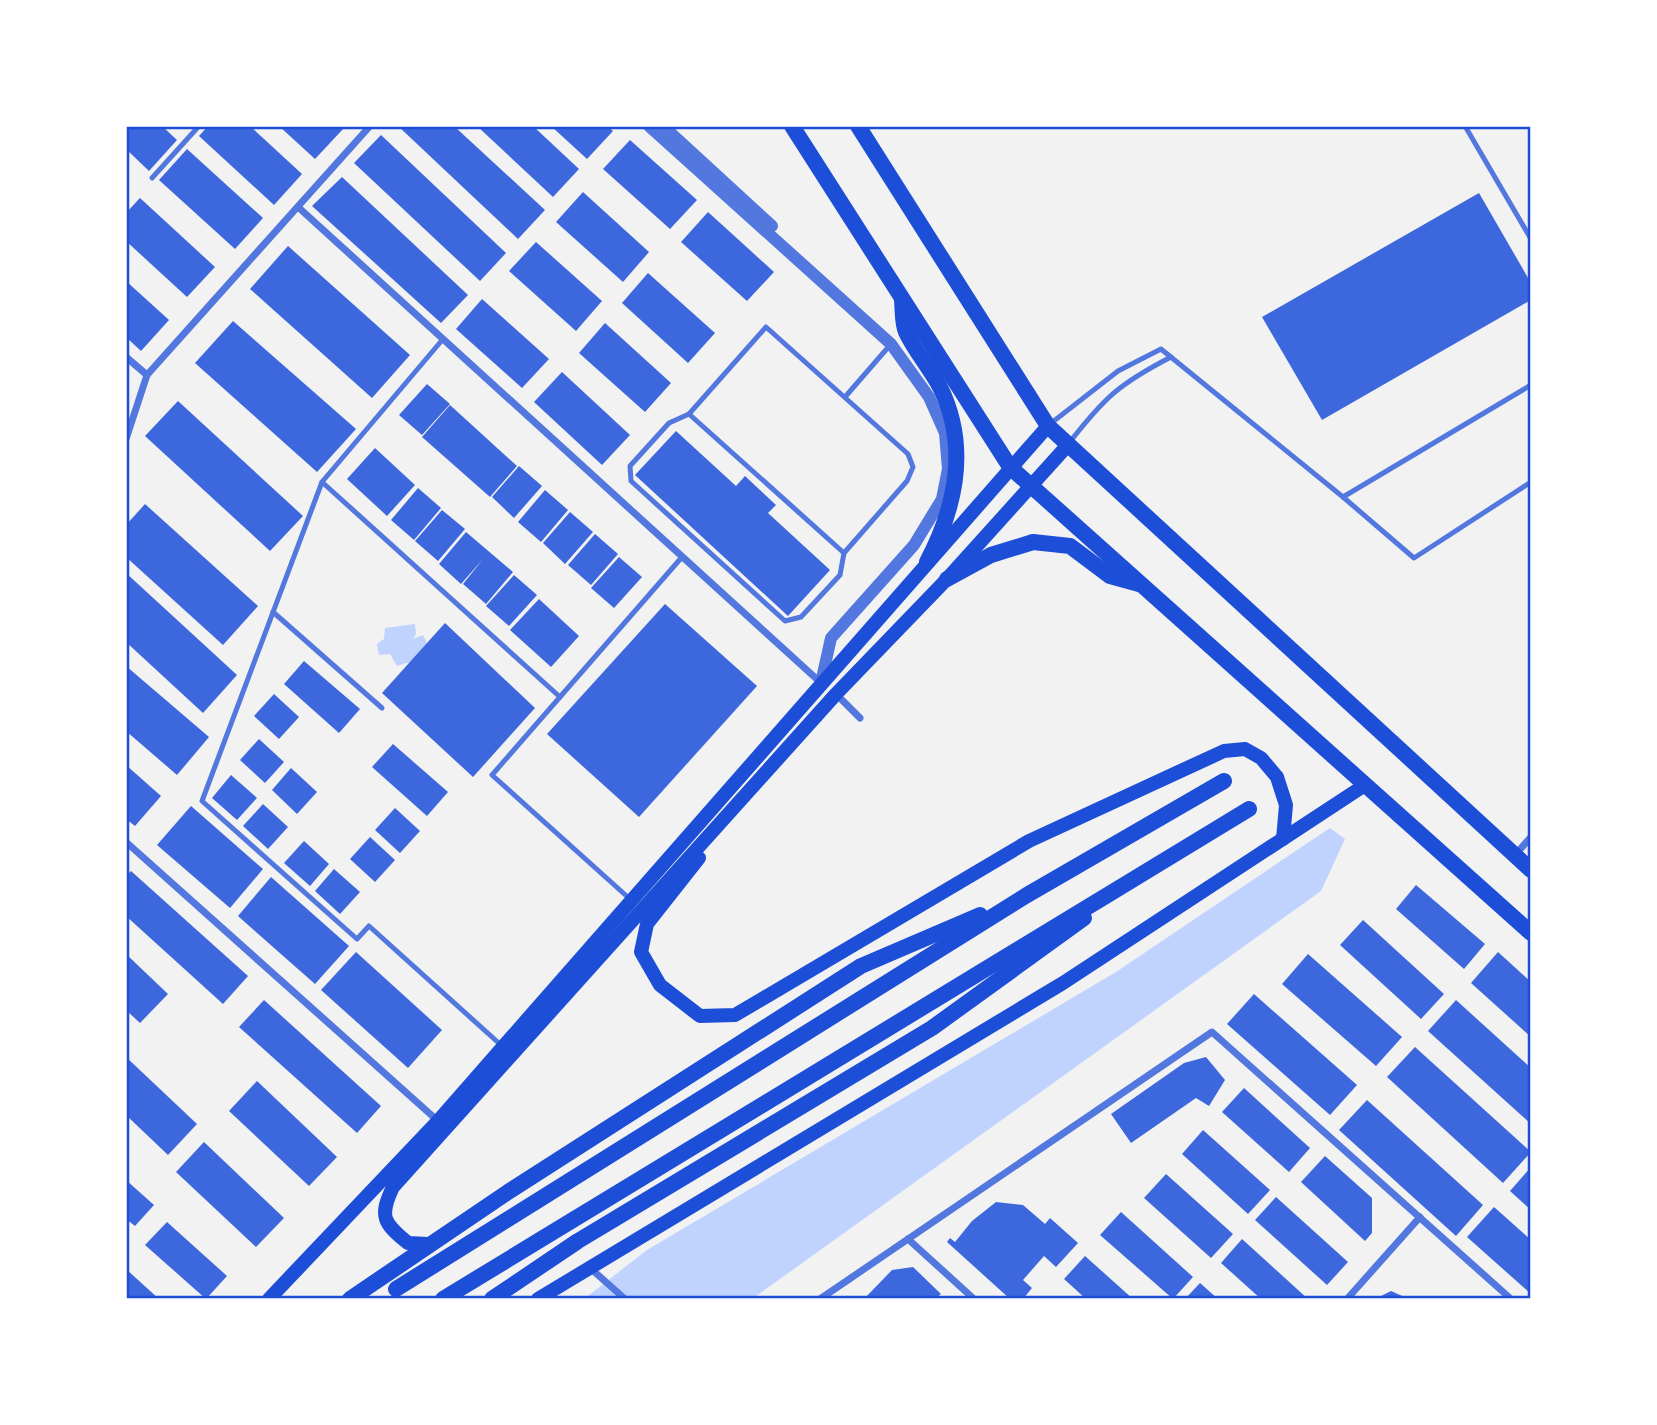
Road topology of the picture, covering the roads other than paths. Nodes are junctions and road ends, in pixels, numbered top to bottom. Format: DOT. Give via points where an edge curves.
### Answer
graph roads {
  1 [pos="199,126"];
  2 [pos="370,126"];
  3 [pos="649,126"];
  4 [pos="663,126"];
  5 [pos="792,126"];
  6 [pos="858,126"];
  7 [pos="1465,126"];
  8 [pos="152,178"];
  9 [pos="298,207"];
  10 [pos="1531,239"];
  11 [pos="901,294"];
  12 [pos="443,339"];
  13 [pos="891,344"];
  14 [pos="126,357"];
  15 [pos="1171,357"];
  16 [pos="147,375"];
  17 [pos="1531,385"];
  18 [pos="845,397"];
  19 [pos="689,414"];
  20 [pos="1048,426"];
  21 [pos="126,439"];
  22 [pos="1067,446"];
  23 [pos="1010,467"];
  24 [pos="322,482"];
  25 [pos="1531,482"];
  26 [pos="1030,486"];
  27 [pos="1343,497"];
  28 [pos="844,553"];
  29 [pos="682,557"];
  30 [pos="927,562"];
  31 [pos="947,579"];
  32 [pos="1141,585"];
  33 [pos="273,612"];
  34 [pos="821,683"];
  35 [pos="836,694"];
  36 [pos="560,697"];
  37 [pos="382,708"];
  38 [pos="860,718"];
  39 [pos="1224,781"];
  40 [pos="1365,785"];
  41 [pos="1249,809"];
  42 [pos="713,831"];
  43 [pos="1531,837"];
  44 [pos="1283,839"];
  45 [pos="126,842"];
  46 [pos="1181,848"];
  47 [pos="1515,856"];
  48 [pos="1531,870"];
  49 [pos="1027,895"];
  50 [pos="631,900"];
  51 [pos="1531,933"];
  52 [pos="503,1047"];
  53 [pos="438,1121"];
  54 [pos="1420,1217"];
  55 [pos="908,1239"];
  56 [pos="428,1244"];
  57 [pos="594,1271"];
  58 [pos="396,1289"];
  59 [pos="269,1299"];
  60 [pos="350,1299"];
  61 [pos="443,1299"];
  62 [pos="492,1299"];
  63 [pos="538,1299"];
  64 [pos="625,1299"];
  65 [pos="820,1299"];
  66 [pos="974,1299"];
  67 [pos="1347,1299"];
  68 [pos="1511,1299"];
  1 -- 8 [label="lane"];
  2 -- 9 [label="street"];
  3 -- 13 [label="street"];
  4 -- 13 [label="street" via="874,318"];
  5 -- 11 [label="main road"];
  6 -- 20 [label="main road"];
  7 -- 10 [label="lane"];
  9 -- 12 [label="street"];
  9 -- 16 [label="street"];
  11 -- 23 [label="main road"];
  11 -- 30 [label="main road" via="905,330 940,387 953,419 958,449 952,502"];
  12 -- 24 [label="lane"];
  12 -- 29 [label="street"];
  13 -- 18 [label="lane"];
  13 -- 34 [label="street" via="929,397 945,433 948,469 942,499 914,545 831,638"];
  14 -- 16 [label="street"];
  15 -- 20 [label="lane" via="1161,349 1118,371"];
  15 -- 22 [label="lane" via="1128,379 1101,402"];
  15 -- 27 [label="lane"];
  16 -- 21 [label="street"];
  17 -- 27 [label="lane"];
  18 -- 19 [label="lane" via="766,327"];
  18 -- 28 [label="lane" via="908,454 913,467 907,481"];
  19 -- 28 [label="lane"];
  19 -- 28 [label="lane" via="669,423 630,466 631,481 785,621 801,617 840,575"];
  20 -- 22 [label="main road"];
  20 -- 23 [label="main road"];
  22 -- 26 [label="main road"];
  22 -- 47 [label="main road"];
  23 -- 26 [label="main road"];
  23 -- 30 [label="main road"];
  24 -- 33 [label="lane"];
  24 -- 36 [label="lane"];
  25 -- 27 [label="lane" via="1414,558"];
  26 -- 31 [label="main road"];
  26 -- 32 [label="main road"];
  29 -- 34 [label="street"];
  29 -- 36 [label="lane"];
  30 -- 34 [label="main road"];
  31 -- 32 [label="main road" via="991,555 1033,542 1070,546 1110,576"];
  31 -- 35 [label="main road"];
  32 -- 40 [label="main road"];
  33 -- 37 [label="lane"];
  33 -- 52 [label="lane" via="202,801 356,939 369,926"];
  34 -- 50 [label="main road"];
  35 -- 38 [label="street"];
  35 -- 42 [label="main road"];
  36 -- 50 [label="lane" via="492,775"];
  39 -- 49 [label="main road"];
  40 -- 44 [label="main road"];
  40 -- 51 [label="main road"];
  41 -- 46 [label="main road"];
  42 -- 44 [label="main road" via="694,867 646,924 641,941 643,958 660,985 700,1016 735,1016 1028,841 1224,751 1245,749 1261,758 1277,777 1286,805"];
  42 -- 56 [label="main road" via="393,1187 384,1207 385,1220 408,1243"];
  43 -- 47 [label="street"];
  44 -- 57 [label="main road" via="1063,983"];
  45 -- 53 [label="street"];
  46 -- 61 [label="main road"];
  46 -- 62 [label="main road" via="932,1028 578,1241"];
  47 -- 48 [label="main road"];
  49 -- 56 [label="main road" via="861,966"];
  49 -- 58 [label="main road"];
  50 -- 52 [label="main road"];
  52 -- 53 [label="main road"];
  53 -- 59 [label="main road"];
  54 -- 55 [label="street" via="1212,1032"];
  54 -- 67 [label="street"];
  54 -- 68 [label="street"];
  55 -- 65 [label="street"];
  55 -- 66 [label="street"];
  56 -- 60 [label="main road"];
  57 -- 63 [label="main road"];
  57 -- 64 [label="street"];
}
